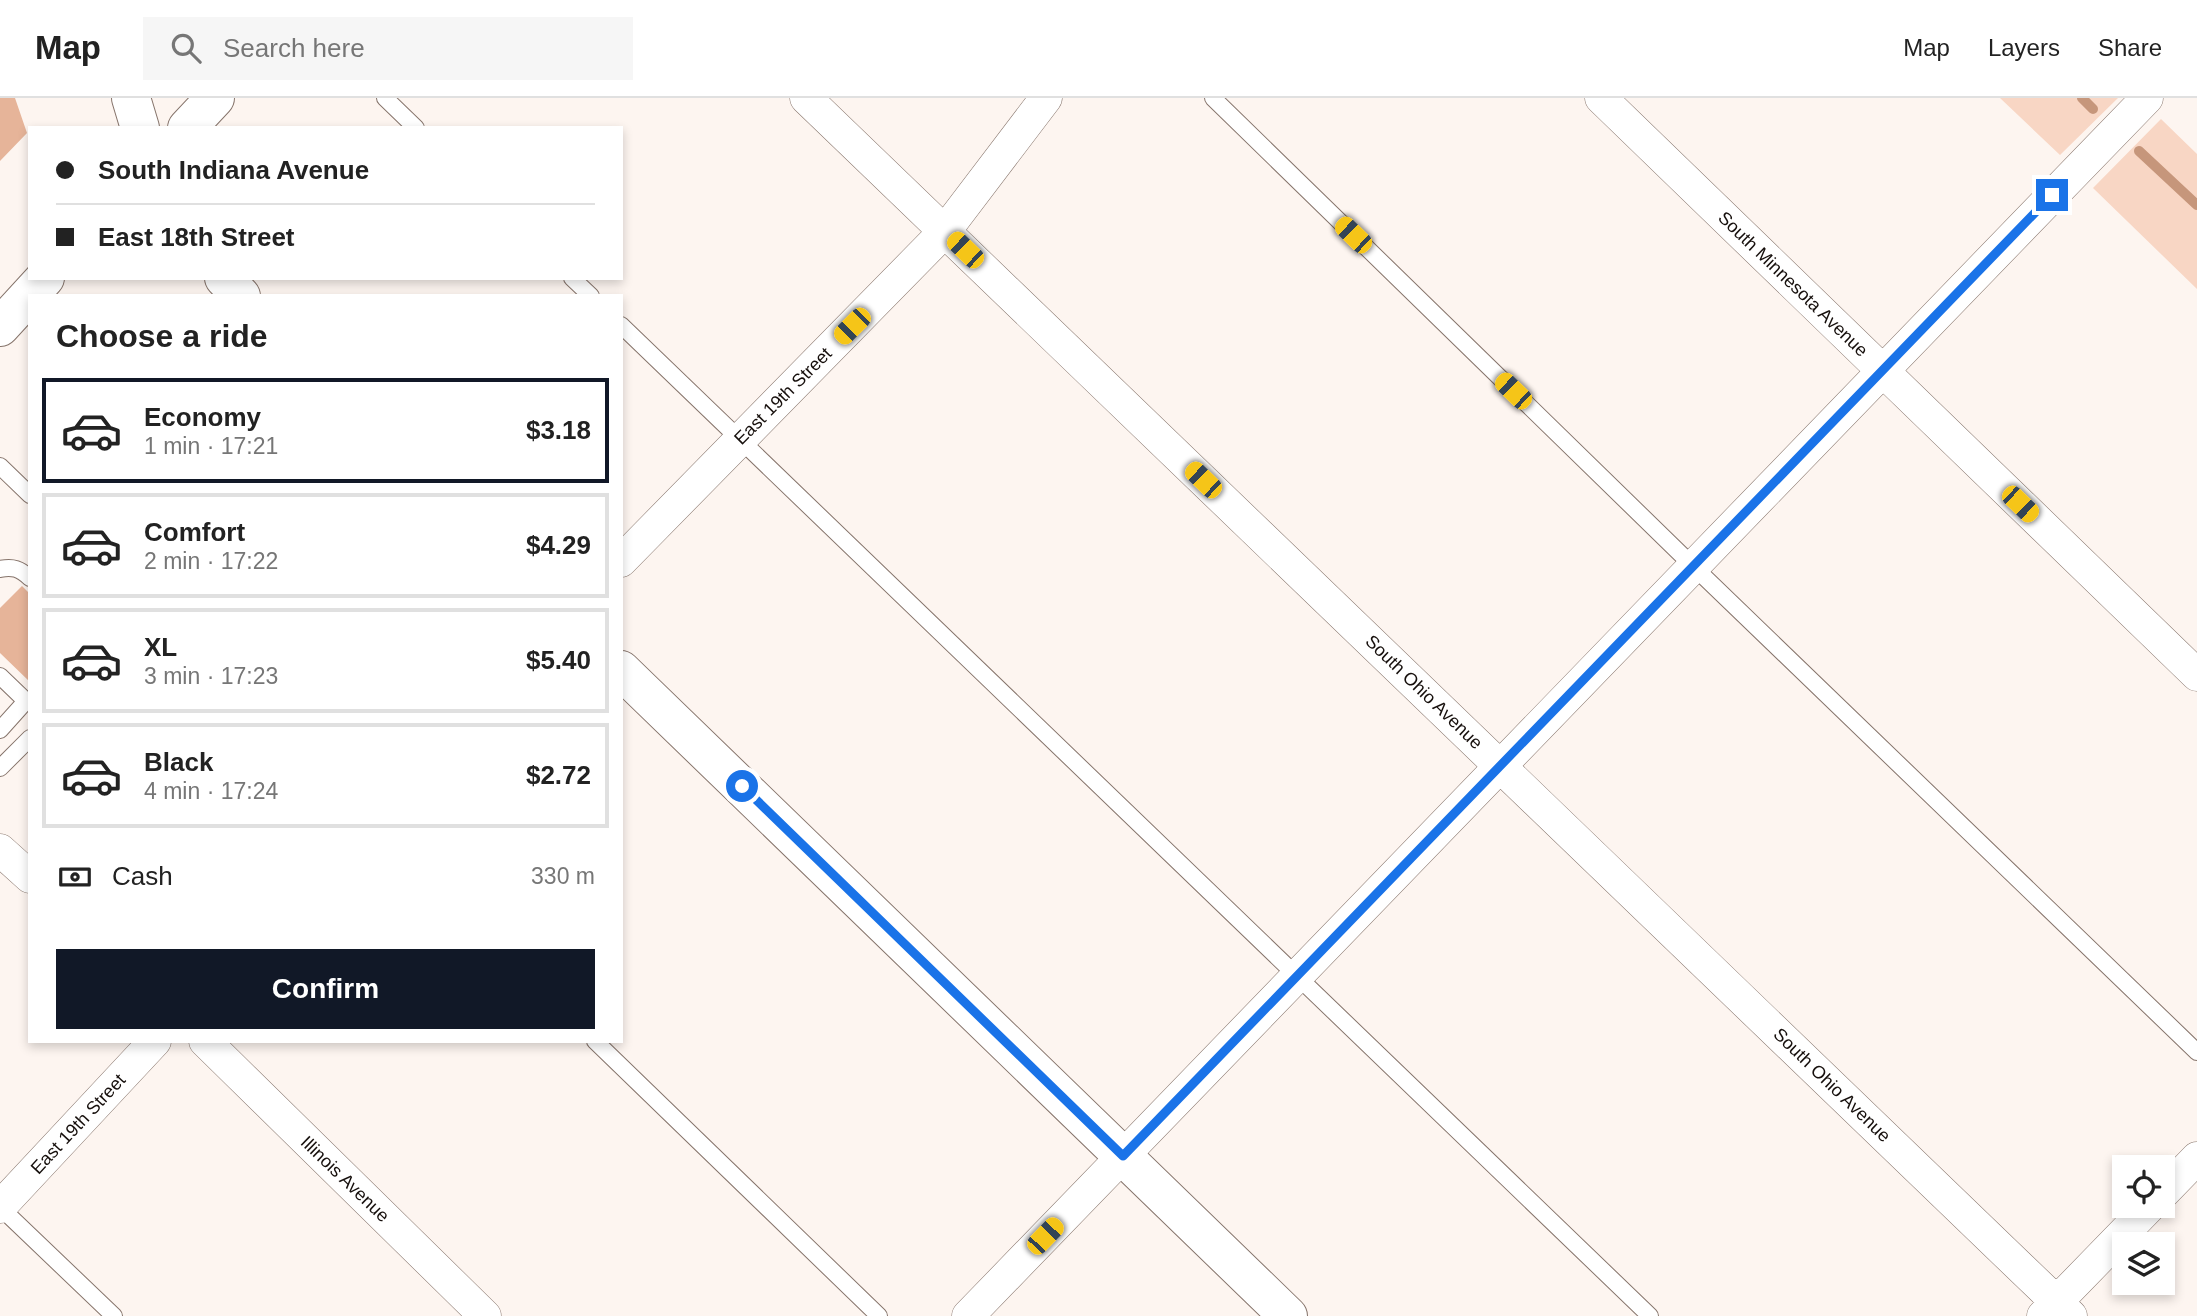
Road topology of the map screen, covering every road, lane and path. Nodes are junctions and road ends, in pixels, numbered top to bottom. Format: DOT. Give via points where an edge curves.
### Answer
graph roads {
  1 [pos="131,98"];
  2 [pos="215,98"];
  3 [pos="385,98"];
  4 [pos="806,98"];
  5 [pos="1046,98"];
  6 [pos="1213,98"];
  7 [pos="1601,98"];
  8 [pos="2147,98"];
  9 [pos="139,126"];
  10 [pos="189,126"];
  11 [pos="414,126"];
  12 [pos="945,231"];
  13 [pos="43,280"];
  14 [pos="226,280"];
  15 [pos="574,280"];
  16 [pos="30,294"];
  17 [pos="239,294"];
  18 [pos="589,294"];
  19 [pos="28,297"];
  20 [pos="0,327"];
  21 [pos="623,327"];
  22 [pos="1882,371"];
  23 [pos="740,440"];
  24 [pos="0,466"];
  25 [pos="28,493"];
  26 [pos="623,559"];
  27 [pos="1694,567"];
  28 [pos="0,569"];
  29 [pos="28,576"];
  30 [pos="623,672"];
  31 [pos="2197,675"];
  32 [pos="0,676"];
  33 [pos="28,702"];
  34 [pos="0,730"];
  35 [pos="28,740"];
  36 [pos="1501,766"];
  37 [pos="0,768"];
  38 [pos="0,850"];
  39 [pos="28,875"];
  40 [pos="1297,976"];
  41 [pos="153,1043"];
  42 [pos="207,1043"];
  43 [pos="597,1043"];
  44 [pos="2197,1052"];
  45 [pos="1123,1156"];
  46 [pos="2197,1158"];
  47 [pos="2175,1181"];
  48 [pos="0,1207"];
  49 [pos="2139,1218"];
  50 [pos="2057,1311"];
  51 [pos="114,1316"];
  52 [pos="485,1316"];
  53 [pos="879,1316"];
  54 [pos="968,1316"];
  55 [pos="1287,1316"];
  56 [pos="1650,1316"];
  1 -- 9 [label="street"];
  2 -- 10 [label="street"];
  3 -- 11 [label="lane"];
  4 -- 12 [label="street, South Ohio Avenue"];
  5 -- 12 [label="street, East 19th Street"];
  6 -- 27 [label="lane"];
  7 -- 22 [label="street, South Minnesota Avenue"];
  8 -- 22 [label="street"];
  12 -- 23 [label="street, East 19th Street"];
  12 -- 36 [label="street, South Ohio Avenue"];
  13 -- 16 [label="street"];
  14 -- 17 [label="street"];
  15 -- 18 [label="lane"];
  19 -- 20 [label="street"];
  21 -- 23 [label="lane"];
  22 -- 27 [label="street"];
  22 -- 31 [label="street, South Minnesota Avenue"];
  23 -- 26 [label="street, East 19th Street"];
  23 -- 40 [label="lane"];
  24 -- 25 [label="lane"];
  27 -- 36 [label="street"];
  27 -- 44 [label="lane"];
  28 -- 29 [label="lane" via="10,566"];
  30 -- 45 [label="street"];
  32 -- 33 [label="lane"];
  33 -- 34 [label="lane"];
  35 -- 37 [label="lane"];
  36 -- 40 [label="street"];
  36 -- 50 [label="street, South Ohio Avenue"];
  38 -- 39 [label="street"];
  40 -- 45 [label="street"];
  40 -- 56 [label="lane"];
  41 -- 48 [label="street, East 19th Street"];
  42 -- 52 [label="street, Illinois Avenue"];
  43 -- 53 [label="lane"];
  45 -- 54 [label="street"];
  45 -- 55 [label="street"];
  46 -- 47 [label="street"];
  48 -- 51 [label="lane"];
  49 -- 50 [label="street"];
}
